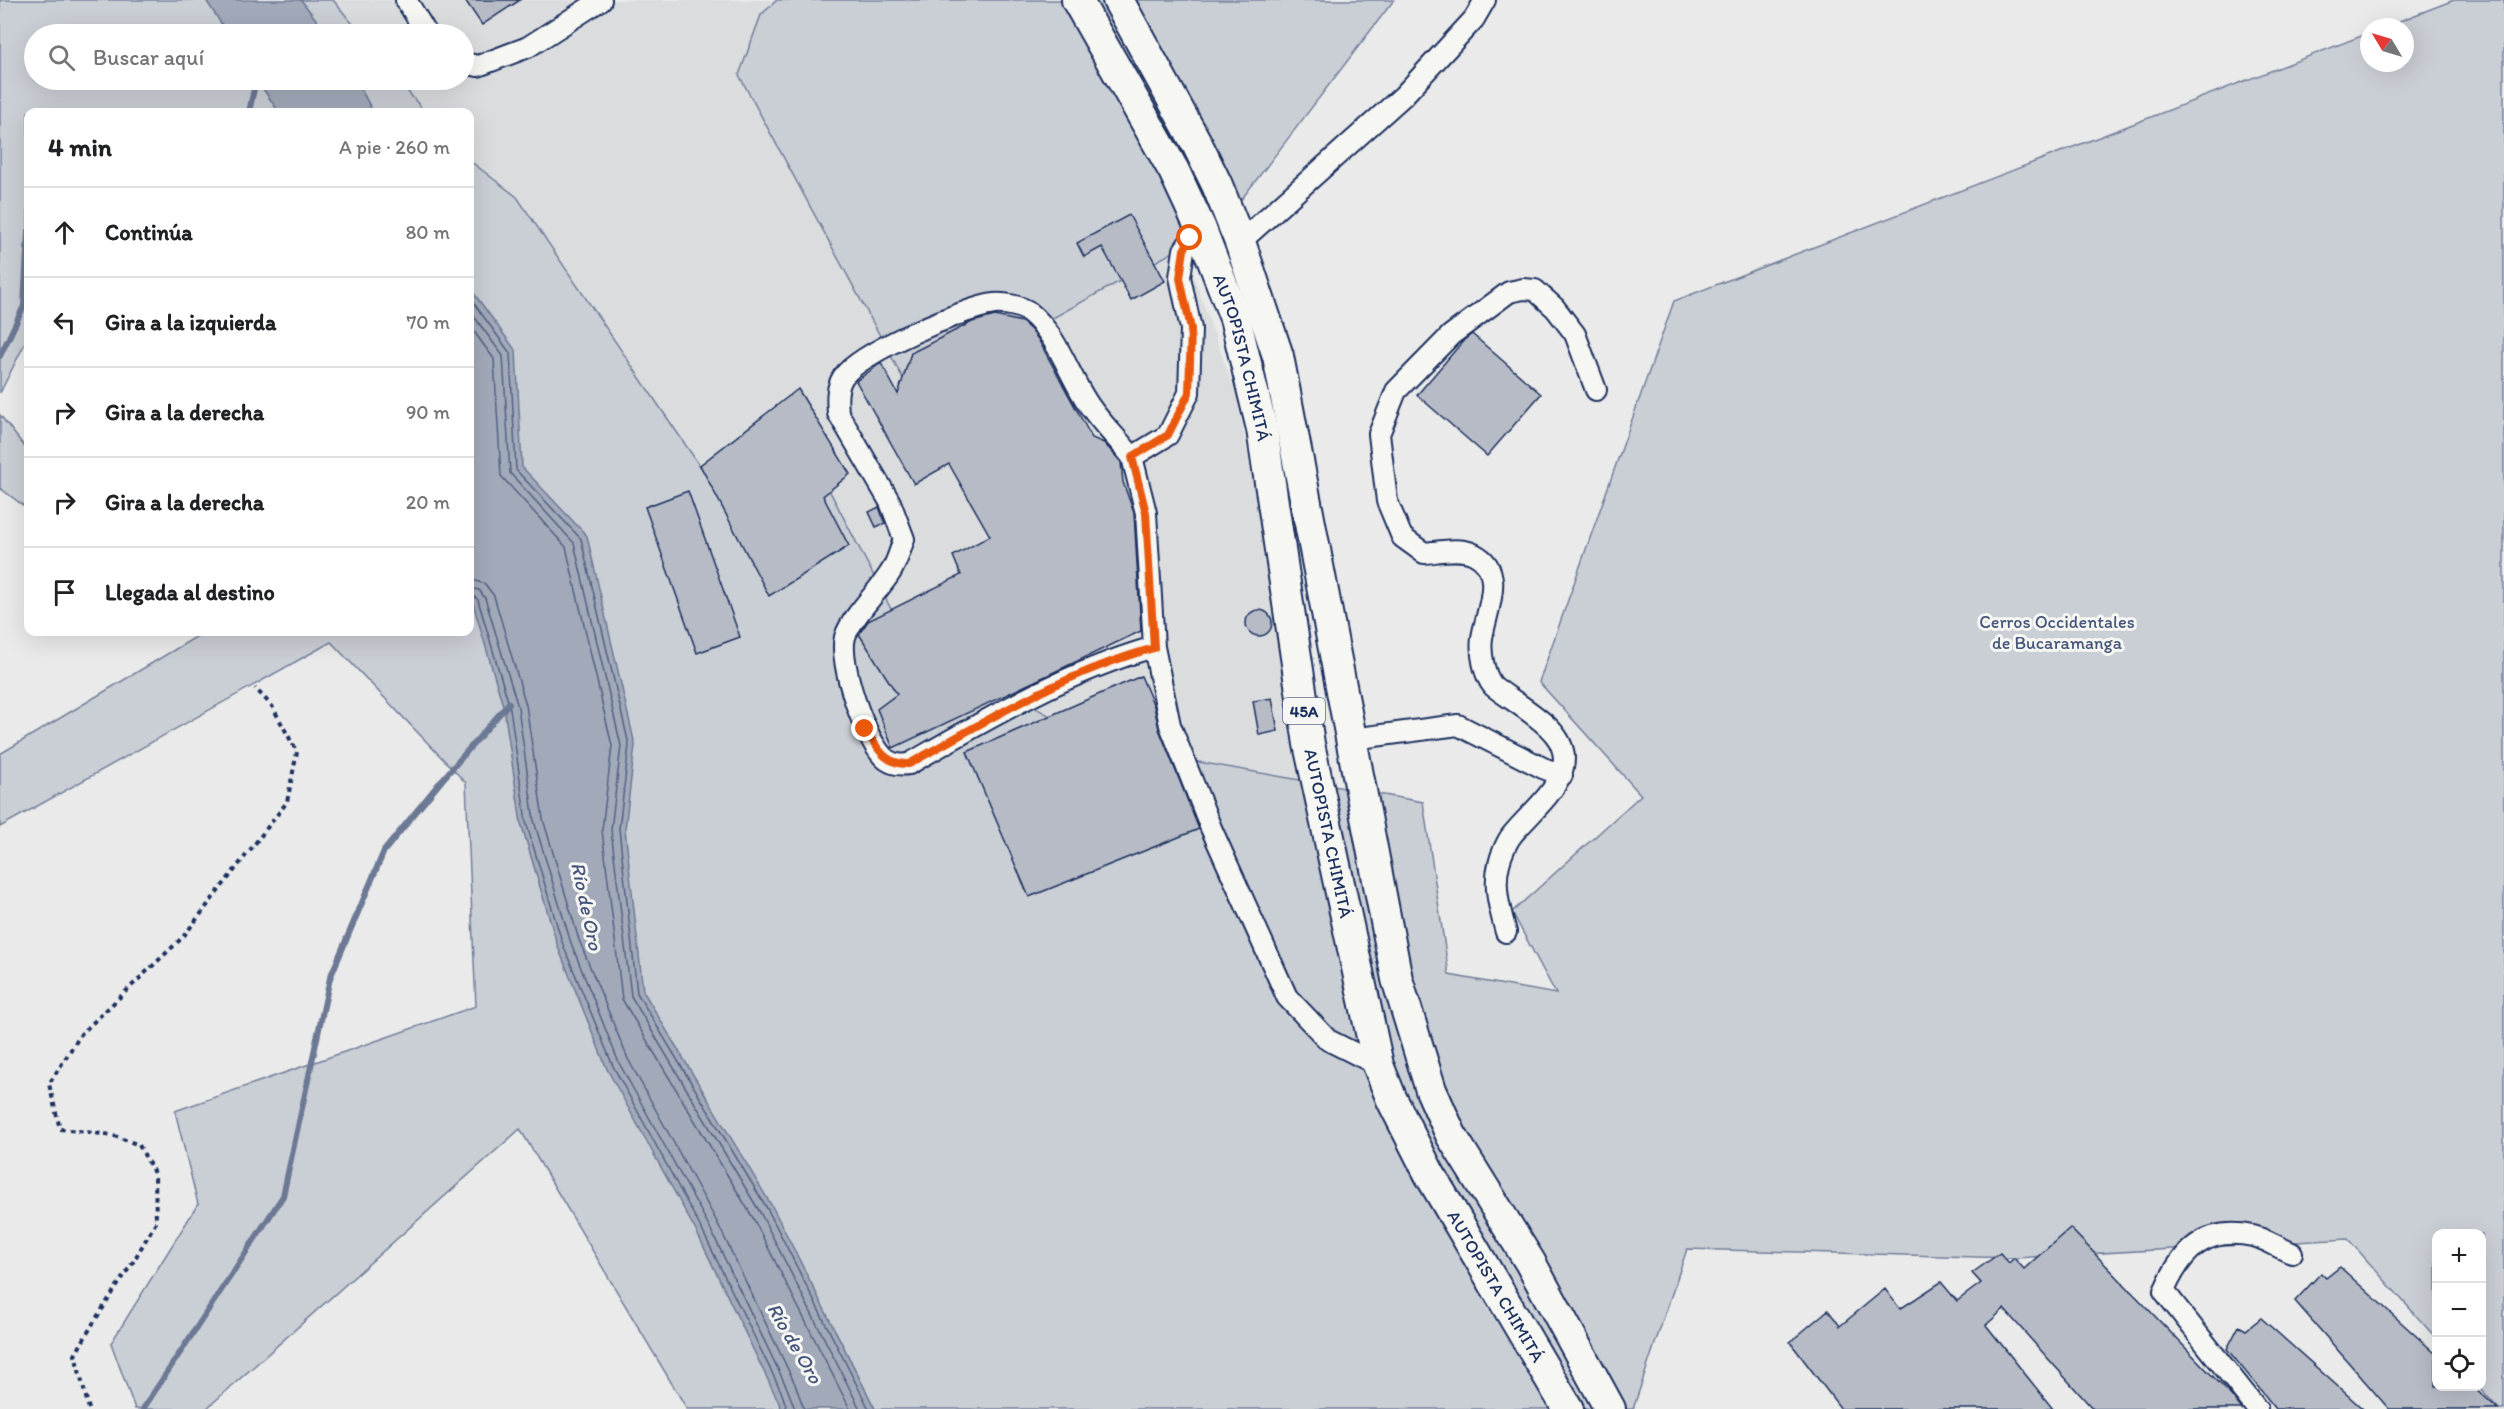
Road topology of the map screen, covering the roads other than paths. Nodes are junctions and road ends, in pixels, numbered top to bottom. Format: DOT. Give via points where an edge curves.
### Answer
graph roads {
  1 [pos="406,0"];
  2 [pos="601,0"];
  3 [pos="1077,0"];
  4 [pos="1118,0"];
  5 [pos="1485,0"];
  6 [pos="421,24"];
  7 [pos="474,65"];
  8 [pos="1200,226"];
  9 [pos="1240,242"];
  10 [pos="1596,390"];
  11 [pos="1132,457"];
  12 [pos="1154,648"];
  13 [pos="1352,739"];
  14 [pos="1562,775"];
  15 [pos="1506,932"];
  16 [pos="1378,1065"];
  17 [pos="2292,1253"];
  18 [pos="1568,1409"];
  19 [pos="1610,1409"];
  20 [pos="2257,1409"];
  1 -- 6 [label="lane"];
  2 -- 7 [label="lane" via="528,47"];
  3 -- 8 [label="highway, AUTOPISTA CHIMITÁ / 45A" via="1174,171"];
  4 -- 9 [label="highway, AUTOPISTA CHIMITÁ / 45A" via="1197,144"];
  5 -- 9 [label="lane" via="1474,19 1403,96"];
  8 -- 11 [label="lane" via="1184,250 1180,278 1191,329 1189,393 1168,435"];
  8 -- 16 [label="highway, AUTOPISTA CHIMITÁ / 45A" via="1235,318 1262,429 1309,744"];
  9 -- 13 [label="highway, AUTOPISTA CHIMITÁ / 45A" via="1278,356"];
  10 -- 14 [label="lane" via="1575,334 1556,308 1534,290 1523,289 1509,292 1451,335 1396,391 1379,434 1387,501 1402,537 1424,553 1473,553 1488,565 1493,578 1482,640 1487,678 1550,729 1561,747"];
  11 -- 12 [label="lane" via="1146,513"];
  11 -- 12 [label="lane" via="1090,407 1047,331 1028,311 997,304 977,308 860,361 843,378 836,398 838,412 890,502 904,539 891,572 846,634 843,650 865,729 885,759 898,765 909,764 999,712 1066,680"];
  12 -- 16 [label="lane" via="1170,725 1211,828 1287,997 1328,1040"];
  13 -- 14 [label="lane" via="1458,725"];
  13 -- 19 [label="highway, AUTOPISTA CHIMITÁ / 45A" via="1397,979 1431,1090 1450,1135 1530,1262"];
  14 -- 15 [label="lane" via="1544,802 1510,836 1499,864 1497,901"];
  16 -- 18 [label="highway, AUTOPISTA CHIMITÁ / 45A" via="1429,1173"];
  17 -- 20 [label="lane" via="2255,1237 2224,1233 2192,1247 2174,1268 2164,1291"];
}
